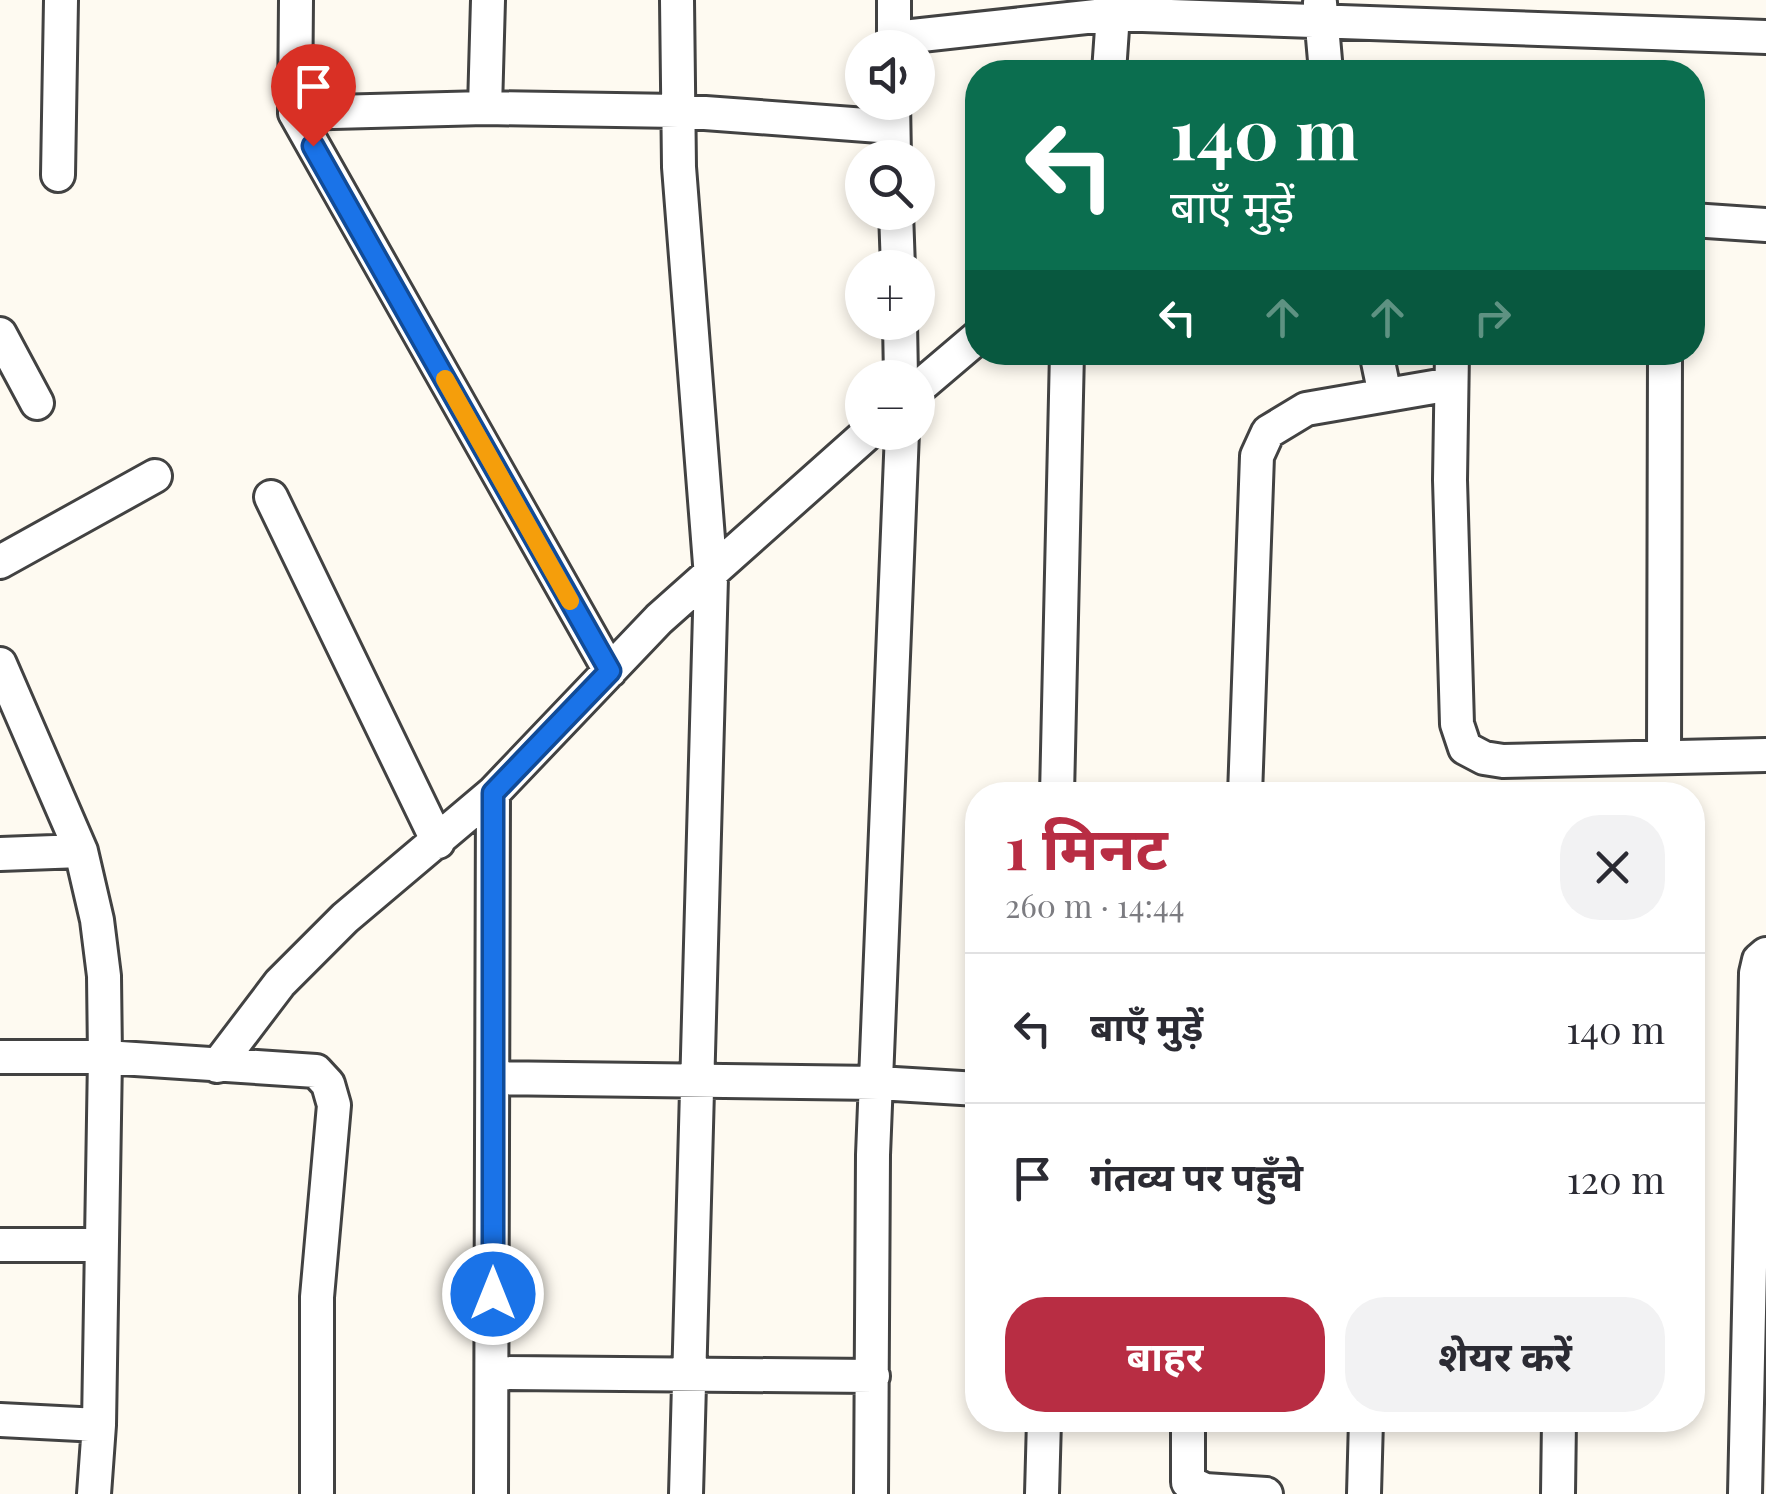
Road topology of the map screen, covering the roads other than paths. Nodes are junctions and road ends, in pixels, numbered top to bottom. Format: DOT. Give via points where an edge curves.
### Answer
graph roads {
  1 [pos="61,0"];
  2 [pos="296,0"];
  3 [pos="488,0"];
  4 [pos="677,0"];
  5 [pos="894,0"];
  6 [pos="1114,7"];
  7 [pos="1320,10"];
  8 [pos="894,30"];
  9 [pos="935,36"];
  10 [pos="1766,37"];
  11 [pos="1110,60"];
  12 [pos="1325,60"];
  13 [pos="485,108"];
  14 [pos="678,111"];
  15 [pos="295,113"];
  16 [pos="893,129"];
  17 [pos="58,175"];
  18 [pos="1705,221"];
  19 [pos="1766,226"];
  20 [pos="0,334"];
  21 [pos="965,347"];
  22 [pos="1067,365"];
  23 [pos="1379,365"];
  24 [pos="1664,365"];
  25 [pos="1452,368"];
  26 [pos="935,373"];
  27 [pos="1385,395"];
  28 [pos="37,404"];
  29 [pos="848,450"];
  30 [pos="901,450"];
  31 [pos="154,476"];
  32 [pos="270,497"];
  33 [pos="0,562"];
  34 [pos="711,577"];
  35 [pos="0,664"];
  36 [pos="610,671"];
  37 [pos="1664,755"];
  38 [pos="1766,755"];
  39 [pos="1057,782"];
  40 [pos="1245,782"];
  41 [pos="493,793"];
  42 [pos="438,842"];
  43 [pos="81,851"];
  44 [pos="0,854"];
  45 [pos="1766,954"];
  46 [pos="0,1057"];
  47 [pos="105,1057"];
  48 [pos="217,1066"];
  49 [pos="493,1078"];
  50 [pos="698,1081"];
  51 [pos="878,1083"];
  52 [pos="965,1089"];
  53 [pos="1760,1131"];
  54 [pos="0,1245"];
  55 [pos="100,1245"];
  56 [pos="1757,1298"];
  57 [pos="494,1373"];
  58 [pos="689,1375"];
  59 [pos="872,1376"];
  60 [pos="0,1420"];
  61 [pos="99,1425"];
  62 [pos="1044,1432"];
  63 [pos="1188,1432"];
  64 [pos="1366,1432"];
  65 [pos="1559,1432"];
  66 [pos="1752,1476"];
  67 [pos="94,1494"];
  68 [pos="317,1494"];
  69 [pos="492,1494"];
  70 [pos="686,1494"];
  71 [pos="871,1494"];
  72 [pos="1042,1494"];
  73 [pos="1266,1494"];
  74 [pos="1364,1494"];
  75 [pos="1558,1494"];
  1 -- 17 [label="street"];
  2 -- 15 [label="street"];
  3 -- 13 [label="street"];
  4 -- 14 [label="street"];
  5 -- 8 [label="street"];
  6 -- 7 [label="street"];
  6 -- 9 [label="street"];
  6 -- 11 [label="street"];
  7 -- 10 [label="street"];
  7 -- 12 [label="street"];
  13 -- 14 [label="street"];
  13 -- 15 [label="street"];
  14 -- 16 [label="street"];
  14 -- 34 [label="street"];
  15 -- 36 [label="street"];
  18 -- 19 [label="street"];
  20 -- 28 [label="street"];
  21 -- 26 [label="street"];
  22 -- 39 [label="street"];
  23 -- 27 [label="street"];
  24 -- 37 [label="street"];
  25 -- 27 [label="street"];
  25 -- 37 [label="street" via="1457,705 1465,748 1503,761"];
  27 -- 40 [label="street" via="1306,409 1268,432 1258,456"];
  29 -- 34 [label="street"];
  30 -- 51 [label="street"];
  31 -- 33 [label="street"];
  32 -- 42 [label="street"];
  34 -- 36 [label="street"];
  34 -- 50 [label="street"];
  35 -- 43 [label="street"];
  36 -- 41 [label="street"];
  37 -- 38 [label="street"];
  41 -- 42 [label="street"];
  41 -- 49 [label="street"];
  42 -- 48 [label="street" via="345,918 280,983"];
  43 -- 44 [label="street"];
  43 -- 47 [label="street" via="104,976"];
  45 -- 53 [label="street" via="1756,973"];
  46 -- 47 [label="street"];
  47 -- 48 [label="street"];
  47 -- 55 [label="street"];
  48 -- 68 [label="street" via="316,1072 334,1105 317,1297"];
  49 -- 50 [label="street"];
  49 -- 57 [label="street"];
  50 -- 51 [label="street"];
  50 -- 58 [label="street"];
  51 -- 52 [label="street"];
  51 -- 59 [label="street"];
  53 -- 56 [label="street"];
  54 -- 55 [label="street"];
  55 -- 61 [label="street"];
  56 -- 66 [label="street"];
  57 -- 58 [label="street"];
  57 -- 69 [label="street"];
  58 -- 59 [label="street"];
  58 -- 70 [label="street"];
  59 -- 71 [label="street"];
  60 -- 61 [label="street"];
  61 -- 67 [label="street"];
  62 -- 72 [label="street"];
  63 -- 73 [label="street" via="1188,1482 1205,1490"];
  64 -- 74 [label="street"];
  65 -- 75 [label="street"];
}
